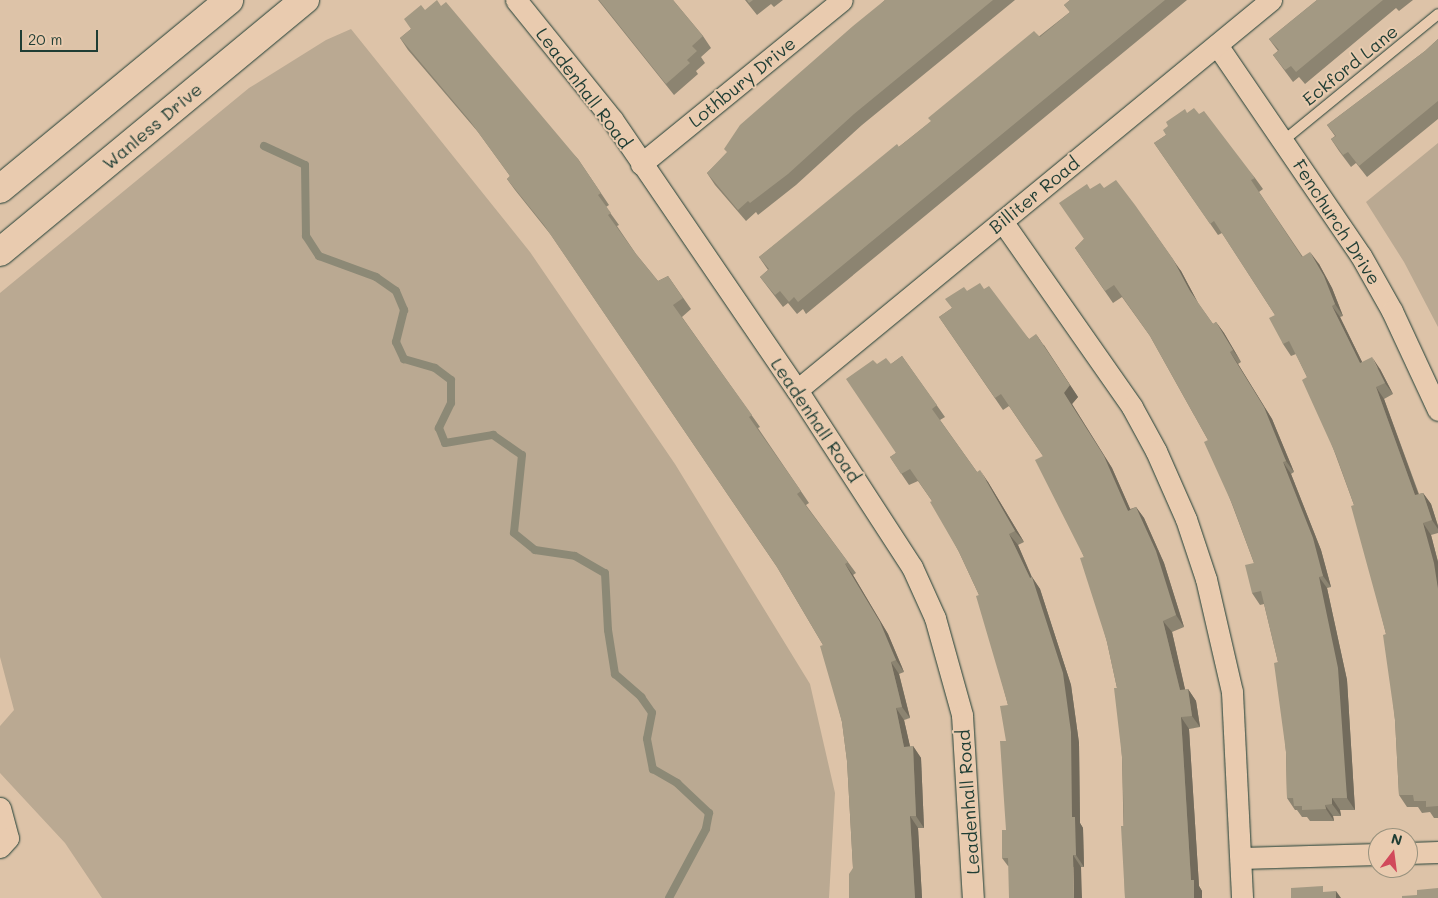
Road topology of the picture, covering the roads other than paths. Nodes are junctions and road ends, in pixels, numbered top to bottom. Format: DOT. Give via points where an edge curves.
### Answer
graph roads {
  1 [pos="228,0"];
  2 [pos="305,0"];
  3 [pos="516,0"];
  4 [pos="842,0"];
  5 [pos="1270,0"];
  6 [pos="1438,14"];
  7 [pos="1217,45"];
  8 [pos="1283,141"];
  9 [pos="641,164"];
  10 [pos="0,189"];
  11 [pos="1002,221"];
  12 [pos="0,252"];
  13 [pos="797,390"];
  14 [pos="1438,410"];
  15 [pos="0,808"];
  16 [pos="0,847"];
  17 [pos="1438,852"];
  18 [pos="1418,853"];
  19 [pos="1368,854"];
  20 [pos="1241,858"];
  21 [pos="974,898"];
  22 [pos="1242,898"];
  1 -- 10 [label="main road"];
  2 -- 12 [label="main road, Wanless Drive"];
  3 -- 9 [label="street, Leadenhall Road" via="612,120"];
  4 -- 9 [label="street, Lothbury Drive"];
  5 -- 7 [label="street, Billiter Road"];
  6 -- 8 [label="lane, Eckford Lane"];
  7 -- 8 [label="street, Fenchurch Drive"];
  7 -- 11 [label="street, Billiter Road"];
  8 -- 14 [label="street, Fenchurch Drive" via="1380,287"];
  9 -- 13 [label="street, Leadenhall Road"];
  11 -- 13 [label="street, Billiter Road"];
  11 -- 20 [label="street" via="1132,408 1156,451 1186,519 1206,580 1232,692"];
  13 -- 21 [label="street, Leadenhall Road" via="912,567 935,618 962,715"];
  15 -- 16 [label="street" via="8,838"];
  17 -- 18 [label="street"];
  19 -- 20 [label="street"];
  20 -- 22 [label="street"];
}
